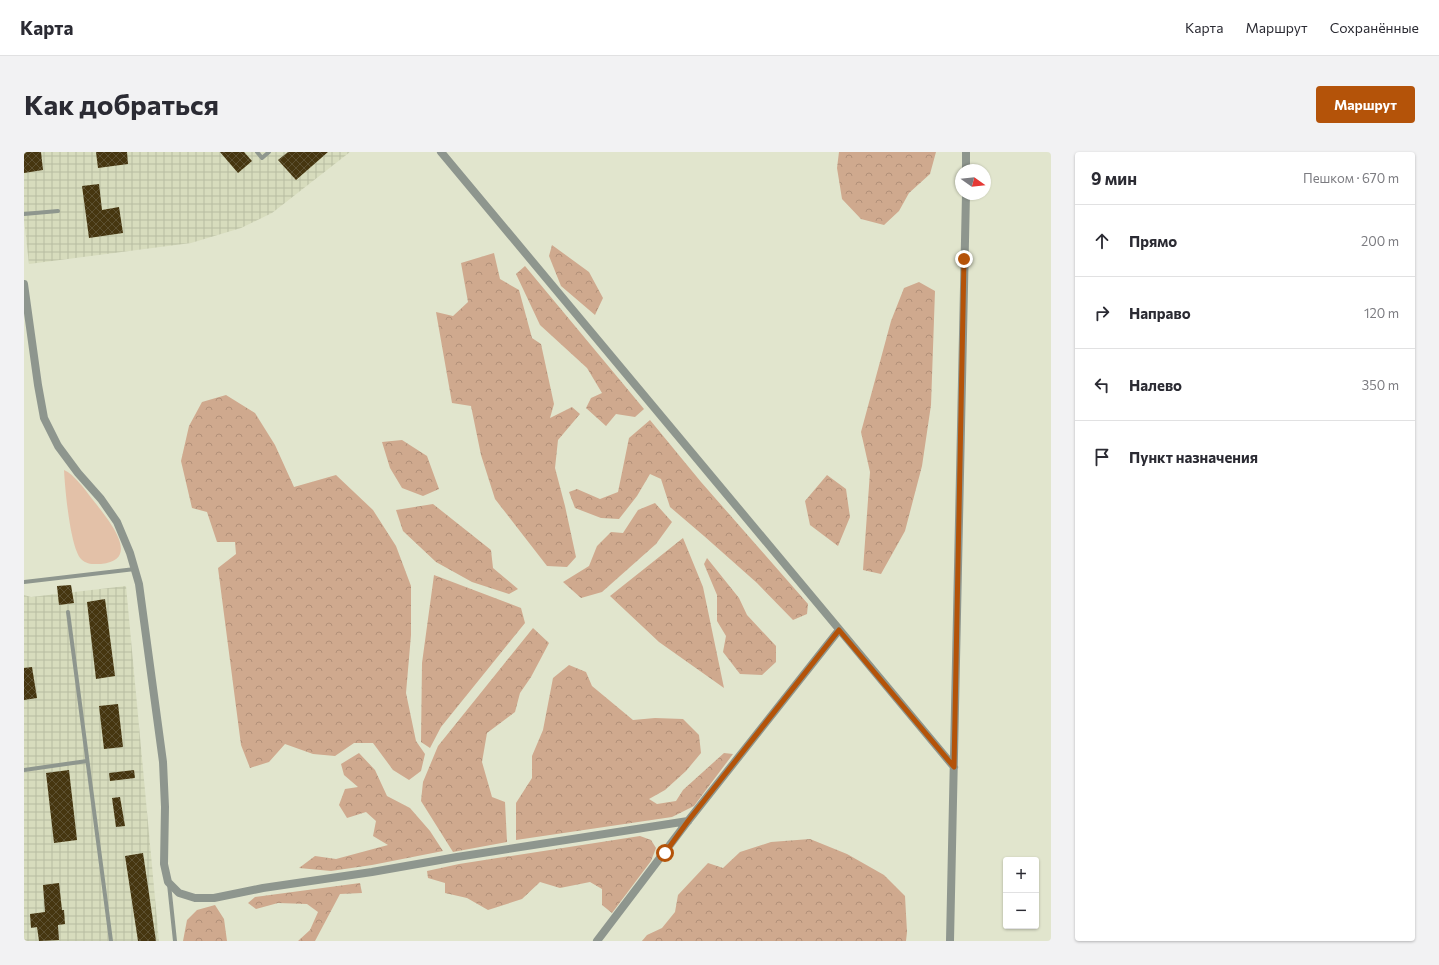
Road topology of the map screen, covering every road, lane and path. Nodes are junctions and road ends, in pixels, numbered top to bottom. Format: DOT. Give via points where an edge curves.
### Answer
graph roads {
  1 [pos="257,152"];
  2 [pos="270,152"];
  3 [pos="441,152"];
  4 [pos="966,152"];
  5 [pos="966,164"];
  6 [pos="966,200"];
  7 [pos="58,211"];
  8 [pos="24,214"];
  9 [pos="24,284"];
  10 [pos="135,569"];
  11 [pos="24,582"];
  12 [pos="68,612"];
  13 [pos="839,630"];
  14 [pos="88,761"];
  15 [pos="954,767"];
  16 [pos="24,770"];
  17 [pos="688,821"];
  18 [pos="168,882"];
  19 [pos="111,941"];
  20 [pos="174,941"];
  21 [pos="597,941"];
  22 [pos="950,941"];
  1 -- 2 [label="lane" via="262,158"];
  3 -- 13 [label="street"];
  4 -- 5 [label="street"];
  6 -- 15 [label="street"];
  7 -- 8 [label="lane"];
  9 -- 10 [label="street" via="44,418 58,446 117,522"];
  10 -- 11 [label="lane"];
  10 -- 18 [label="street" via="163,762 164,864"];
  12 -- 14 [label="lane"];
  13 -- 15 [label="street"];
  13 -- 17 [label="street"];
  14 -- 16 [label="lane"];
  14 -- 19 [label="lane"];
  15 -- 22 [label="street"];
  17 -- 18 [label="street" via="263,888 214,898 194,898 179,894"];
  17 -- 21 [label="street"];
  18 -- 20 [label="lane"];
}
